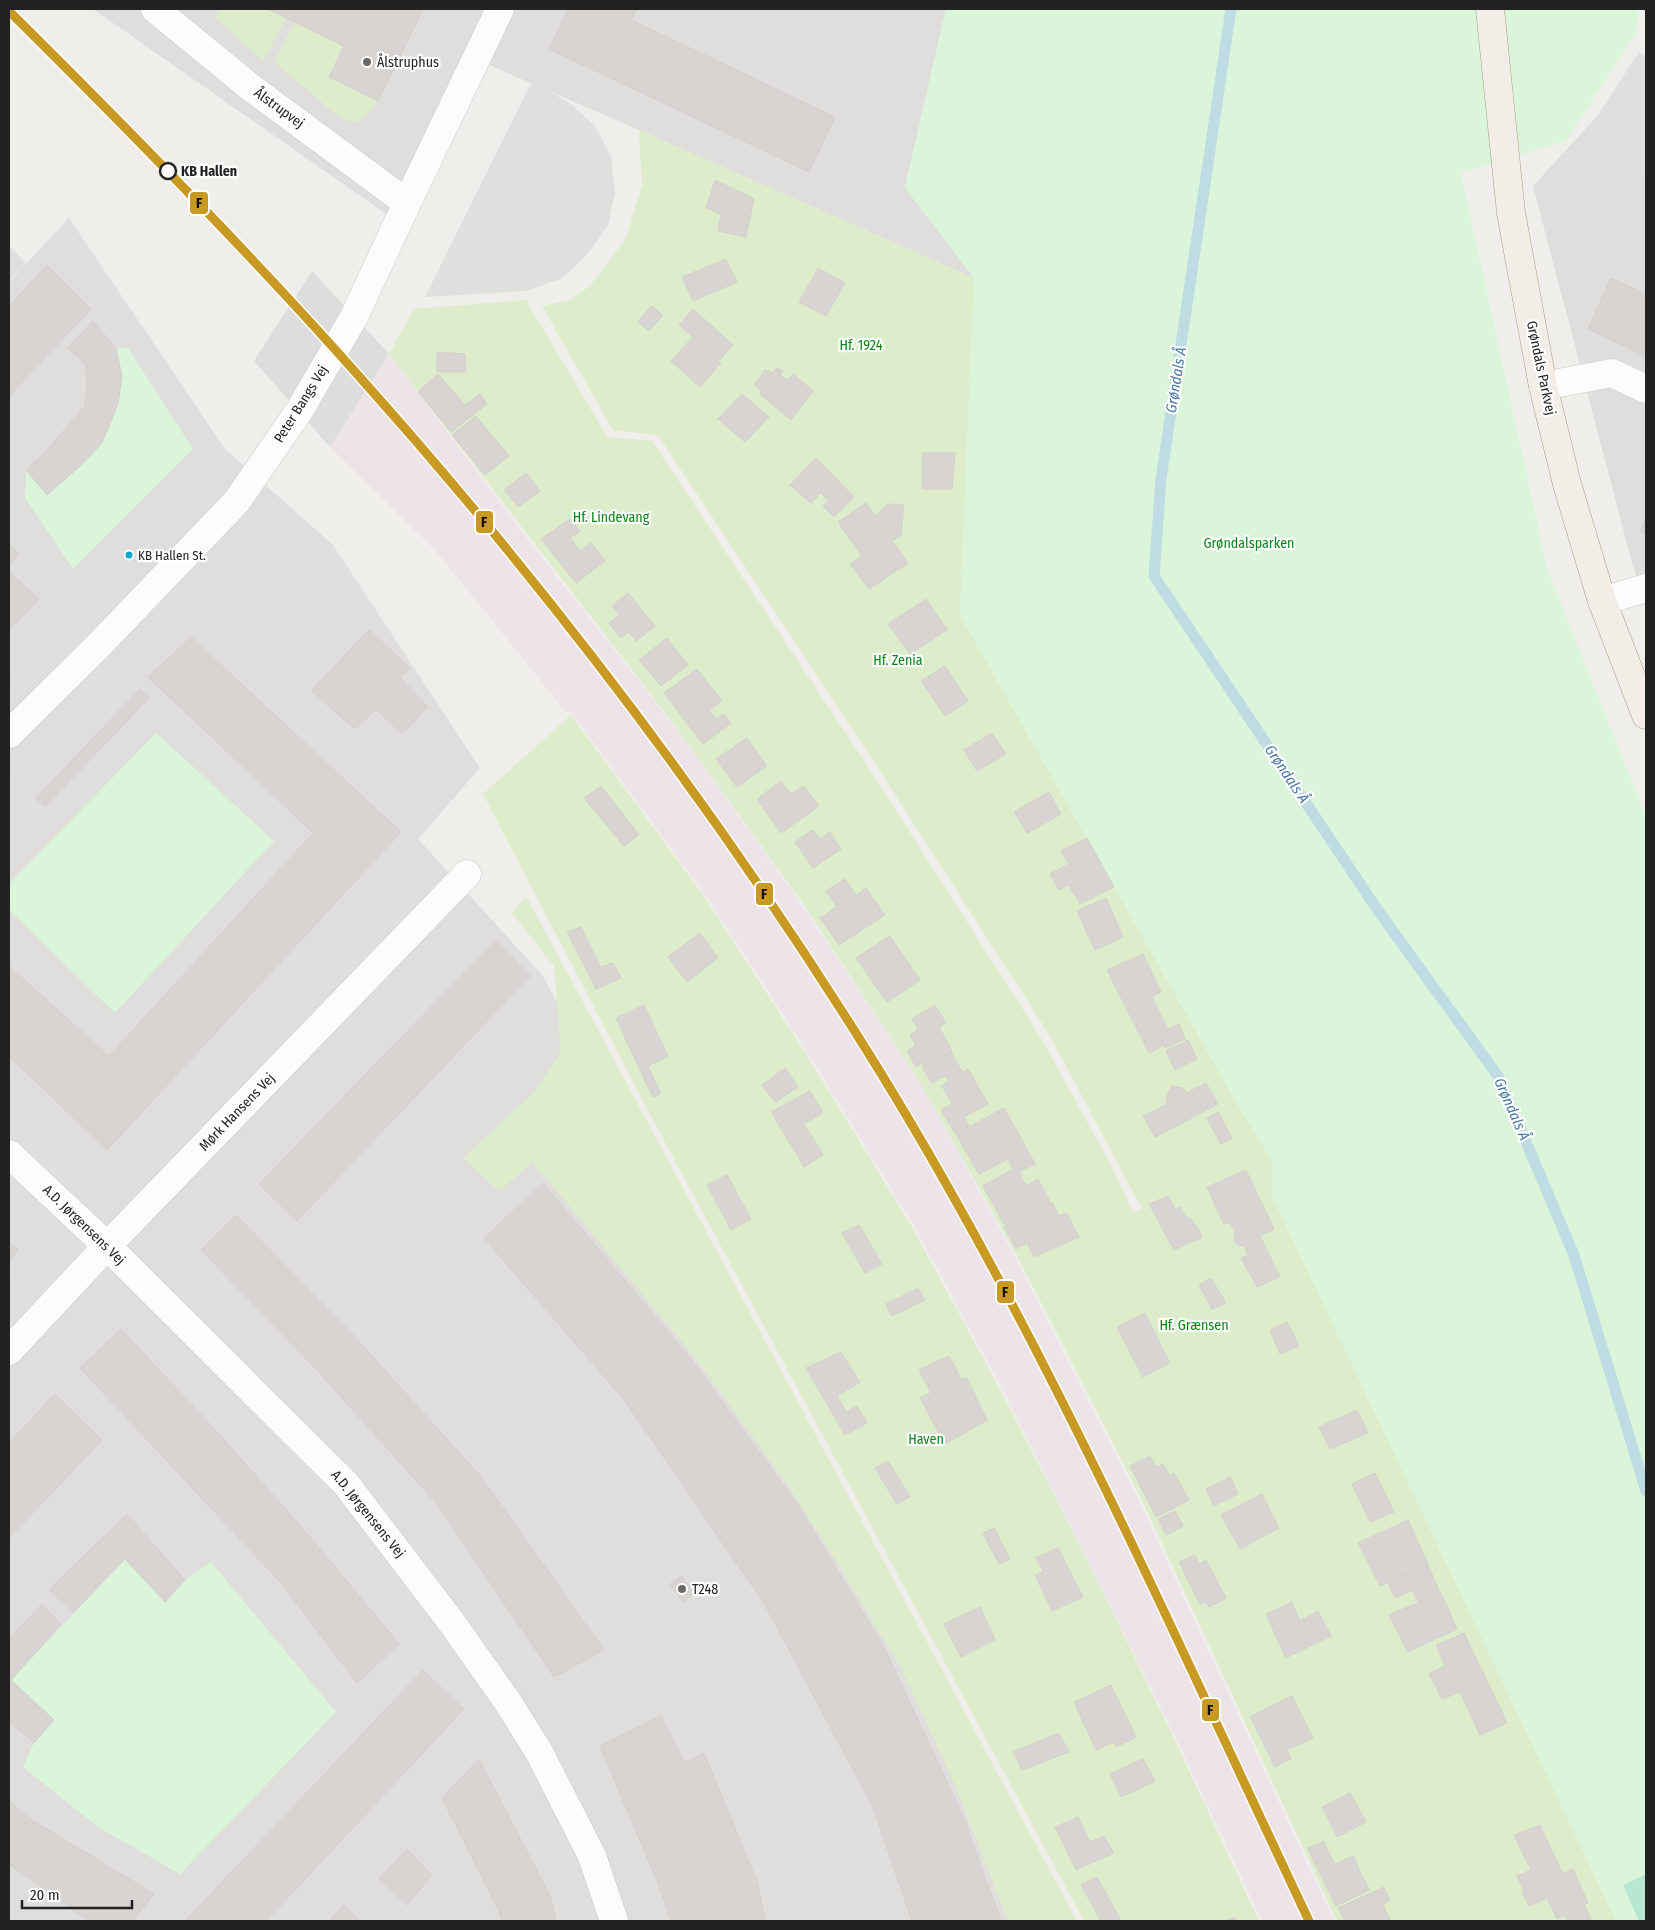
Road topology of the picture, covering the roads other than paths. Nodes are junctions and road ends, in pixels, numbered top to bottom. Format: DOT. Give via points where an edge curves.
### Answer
graph roads {
  1 [pos="156,9"];
  2 [pos="500,9"];
  3 [pos="1490,9"];
  4 [pos="407,202"];
  5 [pos="1543,386"];
  6 [pos="1646,389"];
  7 [pos="1646,588"];
  8 [pos="1602,601"];
  9 [pos="1646,715"];
  10 [pos="9,734"];
  11 [pos="467,874"];
  12 [pos="9,1154"];
  13 [pos="107,1246"];
  14 [pos="9,1351"];
  15 [pos="614,1921"];
  1 -- 4 [label="street, Ålstrupvej" via="250,87"];
  2 -- 4 [label="street, Peter Bangs Vej"];
  3 -- 5 [label="main road, Grøndals Parkvej" via="1511,214"];
  4 -- 10 [label="street, Peter Bangs Vej" via="354,317 299,412 237,501"];
  5 -- 6 [label="street" via="1612,373"];
  5 -- 8 [label="main road, Grøndals Parkvej" via="1567,484"];
  7 -- 8 [label="street"];
  8 -- 9 [label="main road, Grøndals Parkvej"];
  11 -- 13 [label="street, Mørk Hansens Vej"];
  12 -- 13 [label="street, A.D. Jørgensens Vej"];
  13 -- 14 [label="street, Mørk Hansens Vej"];
  13 -- 15 [label="street, A.D. Jørgensens Vej" via="346,1484 452,1623 508,1701 539,1752 592,1856"];
}
